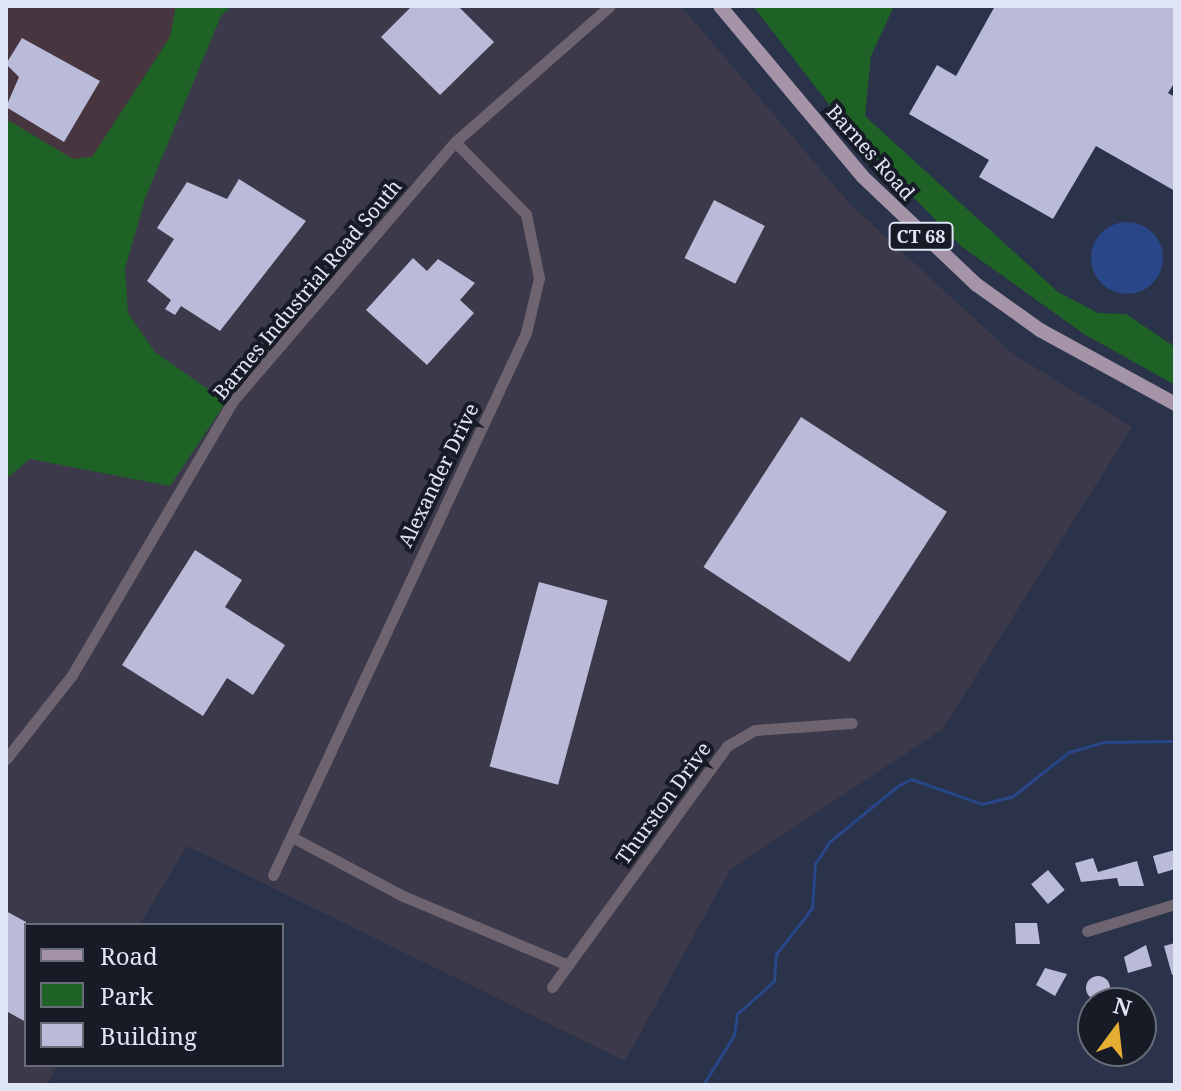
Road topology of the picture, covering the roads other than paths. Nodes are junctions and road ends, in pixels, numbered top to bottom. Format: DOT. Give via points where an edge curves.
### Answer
graph roads {
  1 [pos="610,6"];
  2 [pos="720,6"];
  3 [pos="455,142"];
  4 [pos="1175,404"];
  5 [pos="852,723"];
  6 [pos="6,759"];
  7 [pos="292,837"];
  8 [pos="273,875"];
  9 [pos="1175,904"];
  10 [pos="1087,931"];
  11 [pos="568,965"];
  12 [pos="552,987"];
  1 -- 3 [label="street, Barnes Industrial Road South"];
  2 -- 4 [label="main road, Barnes Road / CT 68" via="863,177 955,266 1040,330"];
  3 -- 6 [label="street, Barnes Industrial Road South" via="232,402 72,675"];
  3 -- 7 [label="street, Alexander Drive" via="526,214 536,291 526,333"];
  5 -- 11 [label="street, Thurston Drive" via="755,730 727,746"];
  7 -- 8 [label="street, Alexander Drive"];
  7 -- 11 [label="street" via="403,896"];
  9 -- 10 [label="street"];
  11 -- 12 [label="street, Thurston Drive"];
}
